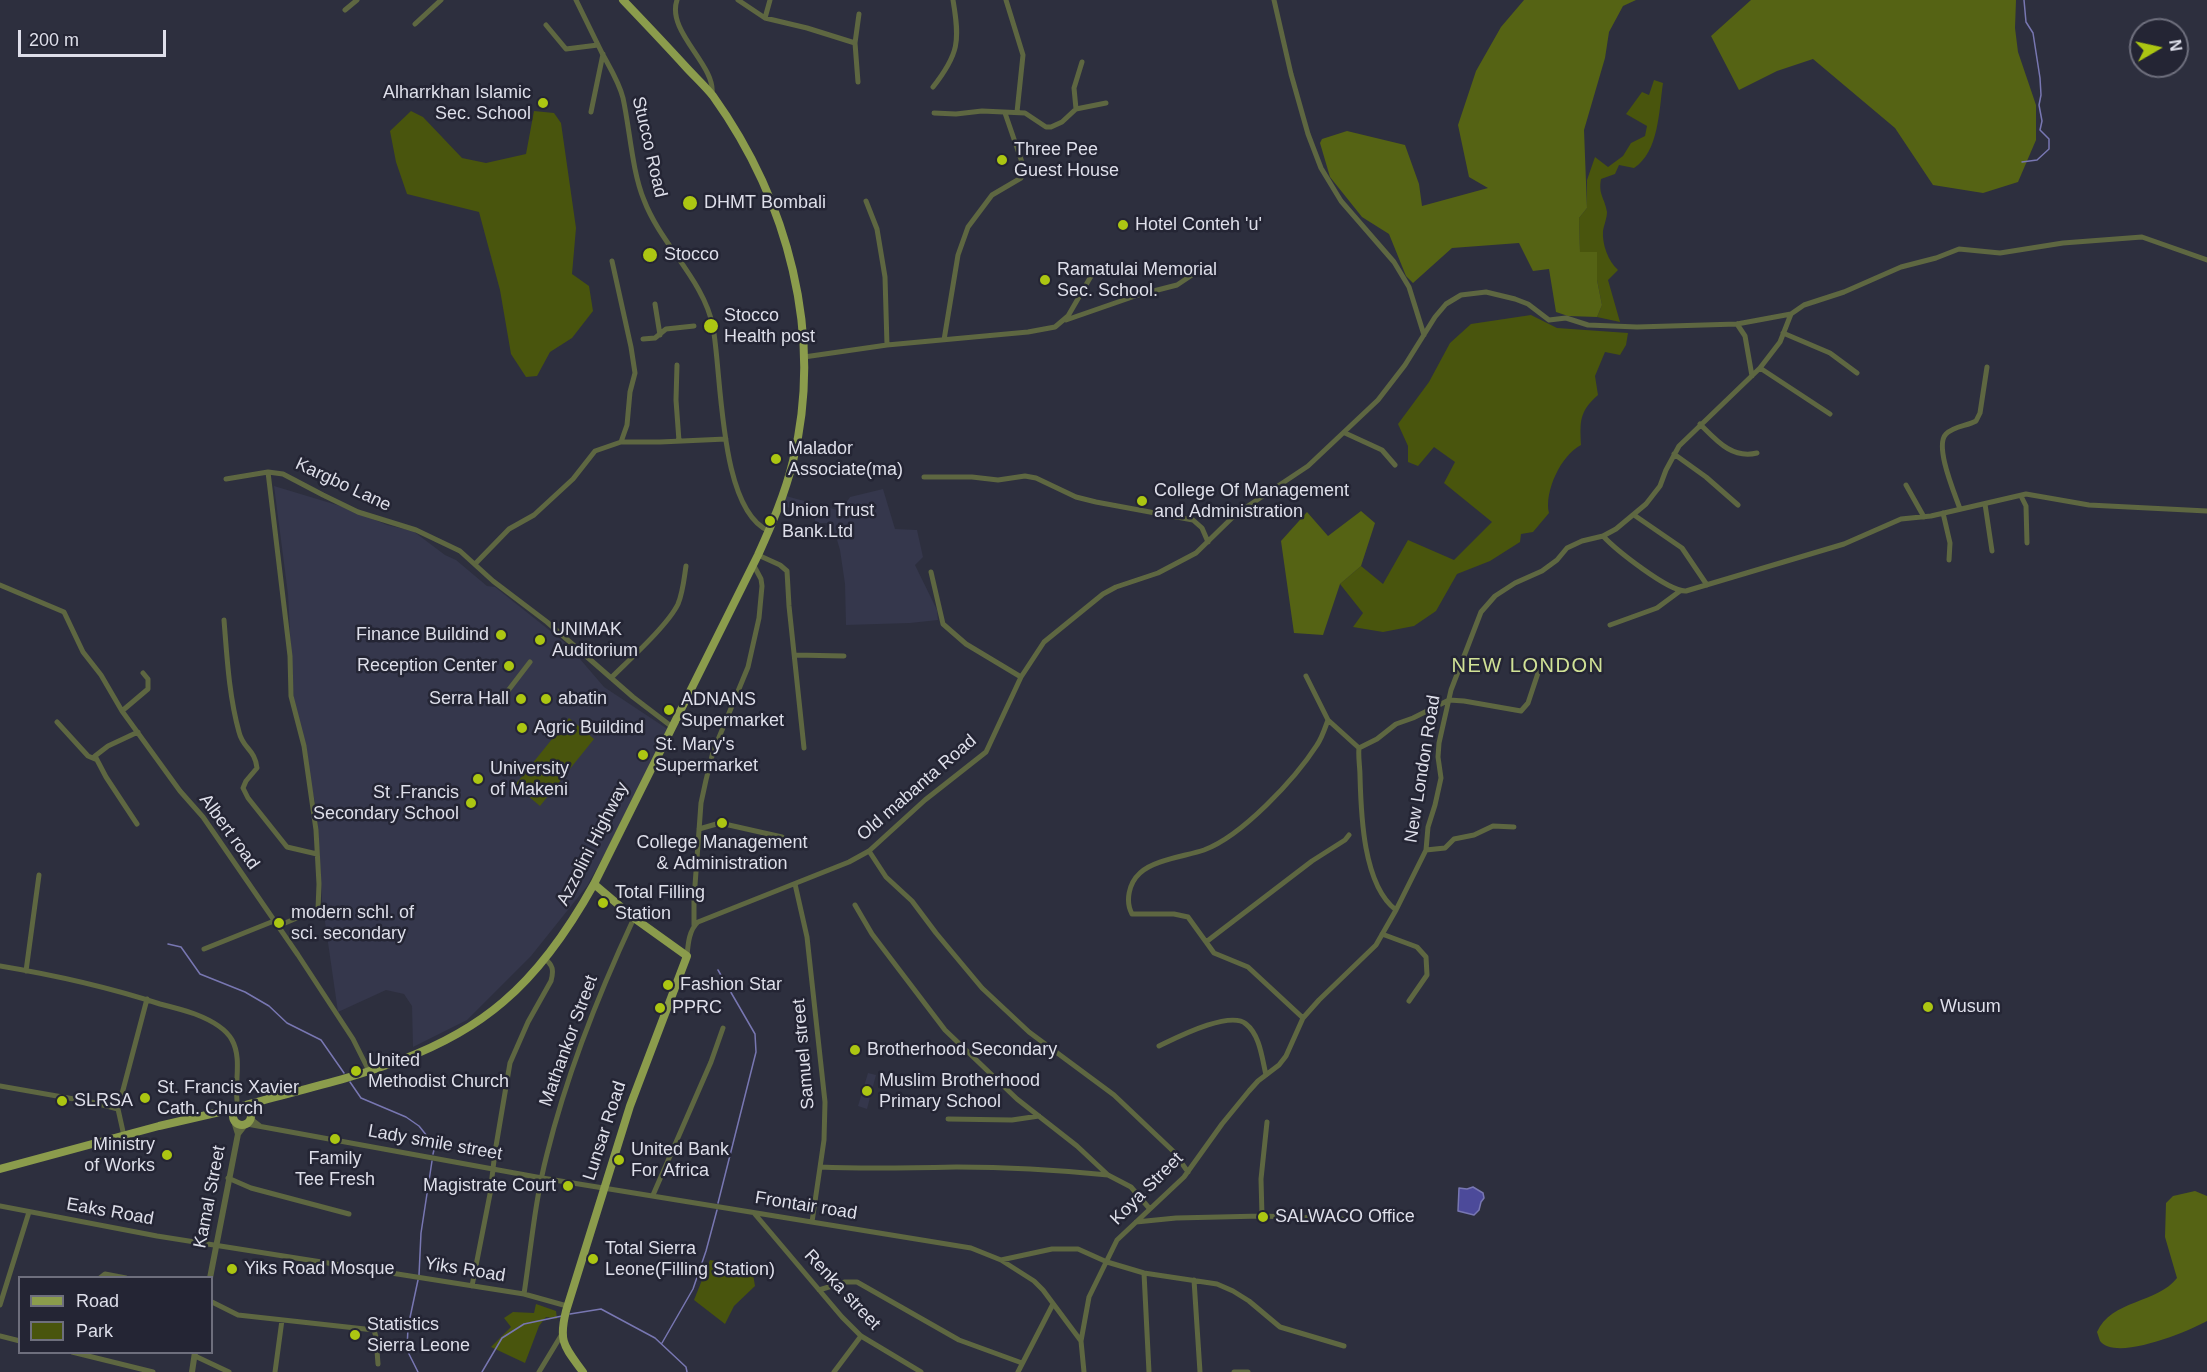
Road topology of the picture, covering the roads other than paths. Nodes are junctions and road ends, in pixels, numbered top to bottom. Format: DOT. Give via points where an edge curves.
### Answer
graph roads {
  1 [pos="357,0"];
  2 [pos="441,0"];
  3 [pos="576,0"];
  4 [pos="623,0"];
  5 [pos="677,0"];
  6 [pos="738,0"];
  7 [pos="770,0"];
  8 [pos="953,0"];
  9 [pos="1006,0"];
  10 [pos="1274,0"];
  11 [pos="345,10"];
  12 [pos="858,14"];
  13 [pos="765,18"];
  14 [pos="415,24"];
  15 [pos="546,25"];
  16 [pos="855,43"];
  17 [pos="598,45"];
  18 [pos="603,54"];
  19 [pos="1082,62"];
  20 [pos="858,82"];
  21 [pos="933,87"];
  22 [pos="711,94"];
  23 [pos="1106,103"];
  24 [pos="1076,109"];
  25 [pos="591,112"];
  26 [pos="1017,112"];
  27 [pos="1005,113"];
  28 [pos="934,114"];
  29 [pos="866,201"];
  30 [pos="2207,260"];
  31 [pos="612,261"];
  32 [pos="1094,271"];
  33 [pos="1195,273"];
  34 [pos="655,304"];
  35 [pos="1791,314"];
  36 [pos="1064,321"];
  37 [pos="1737,324"];
  38 [pos="693,326"];
  39 [pos="1783,333"];
  40 [pos="660,335"];
  41 [pos="1424,335"];
  42 [pos="643,339"];
  43 [pos="944,339"];
  44 [pos="887,345"];
  45 [pos="804,357"];
  46 [pos="677,365"];
  47 [pos="1987,367"];
  48 [pos="1760,368"];
  49 [pos="1857,373"];
  50 [pos="1752,376"];
  51 [pos="1830,414"];
  52 [pos="1700,424"];
  53 [pos="1345,433"];
  54 [pos="726,439"];
  55 [pos="679,441"];
  56 [pos="621,442"];
  57 [pos="1757,453"];
  58 [pos="1674,454"];
  59 [pos="1395,465"];
  60 [pos="268,472"];
  61 [pos="924,477"];
  62 [pos="226,479"];
  63 [pos="1906,485"];
  64 [pos="2021,496"];
  65 [pos="1985,504"];
  66 [pos="1738,505"];
  67 [pos="1960,508"];
  68 [pos="2207,511"];
  69 [pos="1943,513"];
  70 [pos="1634,515"];
  71 [pos="1924,517"];
  72 [pos="769,531"];
  73 [pos="1603,536"];
  74 [pos="1208,542"];
  75 [pos="2027,543"];
  76 [pos="1992,551"];
  77 [pos="758,555"];
  78 [pos="1949,560"];
  79 [pos="475,564"];
  80 [pos="753,564"];
  81 [pos="686,566"];
  82 [pos="931,572"];
  83 [pos="0,585"];
  84 [pos="1707,585"];
  85 [pos="1680,591"];
  86 [pos="224,620"];
  87 [pos="1610,626"];
  88 [pos="795,655"];
  89 [pos="844,656"];
  90 [pos="1542,661"];
  91 [pos="530,662"];
  92 [pos="143,674"];
  93 [pos="1305,675"];
  94 [pos="1021,677"];
  95 [pos="611,678"];
  96 [pos="507,692"];
  97 [pos="1449,700"];
  98 [pos="122,711"];
  99 [pos="1328,720"];
  100 [pos="57,722"];
  101 [pos="671,726"];
  102 [pos="138,732"];
  103 [pos="804,748"];
  104 [pos="1359,748"];
  105 [pos="95,759"];
  106 [pos="137,824"];
  107 [pos="1515,827"];
  108 [pos="699,829"];
  109 [pos="1349,835"];
  110 [pos="782,837"];
  111 [pos="869,850"];
  112 [pos="1426,850"];
  113 [pos="317,854"];
  114 [pos="39,875"];
  115 [pos="594,884"];
  116 [pos="795,884"];
  117 [pos="855,905"];
  118 [pos="1396,910"];
  119 [pos="634,918"];
  120 [pos="276,924"];
  121 [pos="694,926"];
  122 [pos="1382,934"];
  123 [pos="1206,942"];
  124 [pos="204,949"];
  125 [pos="687,956"];
  126 [pos="544,958"];
  127 [pos="0,966"];
  128 [pos="26,971"];
  129 [pos="147,999"];
  130 [pos="1409,1001"];
  131 [pos="1303,1018"];
  132 [pos="723,1028"];
  133 [pos="1159,1046"];
  134 [pos="369,1071"];
  135 [pos="1266,1075"];
  136 [pos="0,1086"];
  137 [pos="260,1102"];
  138 [pos="239,1107"];
  139 [pos="118,1108"];
  140 [pos="219,1113"];
  141 [pos="1039,1116"];
  142 [pos="234,1119"];
  143 [pos="948,1119"];
  144 [pos="249,1120"];
  145 [pos="1267,1122"];
  146 [pos="238,1134"];
  147 [pos="124,1136"];
  148 [pos="820,1167"];
  149 [pos="493,1168"];
  150 [pos="0,1169"];
  151 [pos="1188,1172"];
  152 [pos="1108,1175"];
  153 [pos="228,1178"];
  154 [pos="542,1178"];
  155 [pos="604,1187"];
  156 [pos="653,1195"];
  157 [pos="0,1206"];
  158 [pos="1149,1208"];
  159 [pos="29,1212"];
  160 [pos="754,1213"];
  161 [pos="349,1214"];
  162 [pos="1262,1216"];
  163 [pos="1342,1219"];
  164 [pos="812,1222"];
  165 [pos="1136,1222"];
  166 [pos="216,1244"];
  167 [pos="1001,1260"];
  168 [pos="1107,1262"];
  169 [pos="1144,1273"];
  170 [pos="210,1276"];
  171 [pos="1194,1280"];
  172 [pos="472,1286"];
  173 [pos="819,1290"];
  174 [pos="524,1294"];
  175 [pos="213,1302"];
  176 [pos="1053,1304"];
  177 [pos="0,1305"];
  178 [pos="566,1308"];
  179 [pos="282,1320"];
  180 [pos="562,1334"];
  181 [pos="0,1336"];
  182 [pos="861,1336"];
  183 [pos="18,1340"];
  184 [pos="1081,1341"];
  185 [pos="1344,1346"];
  186 [pos="83,1354"];
  187 [pos="195,1354"];
  188 [pos="1022,1363"];
  189 [pos="378,1364"];
  190 [pos="153,1372"];
  191 [pos="192,1372"];
  192 [pos="229,1372"];
  193 [pos="275,1372"];
  194 [pos="539,1372"];
  195 [pos="583,1372"];
  196 [pos="834,1372"];
  197 [pos="921,1372"];
  198 [pos="1018,1372"];
  199 [pos="1084,1372"];
  200 [pos="1149,1372"];
  201 [pos="1200,1372"];
  202 [pos="1234,1372"];
  203 [pos="1248,1372"];
  1 -- 11 [label="street"];
  2 -- 14 [label="street"];
  3 -- 17 [label="street, Stucco Road"];
  4 -- 22 [label="main road, Azzolini Highway"];
  5 -- 22 [label="street" via="679,25 711,80"];
  6 -- 13 [label="street"];
  7 -- 13 [label="street"];
  8 -- 21 [label="street" via="958,40 952,59"];
  9 -- 26 [label="street" via="1023,55"];
  10 -- 41 [label="street" via="1291,74 1321,168 1341,201 1394,262 1408,287"];
  12 -- 16 [label="street"];
  13 -- 16 [label="street"];
  15 -- 17 [label="street" via="566,50"];
  16 -- 20 [label="street"];
  17 -- 18 [label="street, Stucco Road"];
  18 -- 25 [label="street"];
  18 -- 54 [label="street, Stucco Road" via="622,97 644,201 696,286 711,320"];
  19 -- 24 [label="street" via="1074,88"];
  22 -- 45 [label="main road, Azzolini Highway" via="756,165 778,218 795,279"];
  23 -- 24 [label="street"];
  24 -- 26 [label="street" via="1051,127"];
  26 -- 27 [label="street"];
  27 -- 28 [label="street"];
  27 -- 43 [label="street" via="1024,174 993,195 968,228 958,255"];
  29 -- 44 [label="street" via="877,230 885,277"];
  30 -- 35 [label="street, Old mabanta Road" via="2142,237 2008,252 1959,249 1901,267 1804,305"];
  31 -- 56 [label="street" via="635,373"];
  32 -- 36 [label="street"];
  33 -- 36 [label="street" via="1177,285 1123,299"];
  34 -- 40 [label="street"];
  35 -- 37 [label="street, Old mabanta Road"];
  35 -- 39 [label="street, New London Road"];
  36 -- 43 [label="street" via="1055,327 1028,332"];
  37 -- 41 [label="street, Old mabanta Road" via="1665,328 1588,325 1566,318 1549,320 1528,304 1486,292 1455,298 1440,310"];
  37 -- 50 [label="street" via="1745,336"];
  38 -- 40 [label="street" via="666,329"];
  39 -- 48 [label="street, New London Road"];
  39 -- 49 [label="street" via="1830,353"];
  40 -- 42 [label="street"];
  41 -- 53 [label="street, Old mabanta Road" via="1385,391"];
  43 -- 44 [label="street"];
  44 -- 45 [label="street"];
  45 -- 72 [label="main road, Azzolini Highway" via="796,446"];
  46 -- 55 [label="street"];
  47 -- 67 [label="street" via="1976,421 1959,426 1941,442"];
  48 -- 50 [label="street, New London Road"];
  48 -- 51 [label="street"];
  50 -- 52 [label="street, New London Road"];
  52 -- 57 [label="street" via="1720,444 1735,452 1744,456"];
  52 -- 58 [label="street, New London Road"];
  53 -- 59 [label="street" via="1382,450"];
  53 -- 74 [label="street, Old mabanta Road" via="1308,466 1236,514"];
  54 -- 55 [label="street"];
  54 -- 72 [label="street, Stucco Road" via="740,499 757,525"];
  55 -- 56 [label="street"];
  56 -- 79 [label="street" via="595,451 573,479 534,515 508,529"];
  58 -- 66 [label="street"];
  58 -- 70 [label="street, New London Road" via="1654,496"];
  60 -- 62 [label="street, Kargbo Lane"];
  60 -- 79 [label="street, Kargbo Lane" via="289,476 358,512 416,530 460,551"];
  60 -- 113 [label="street" via="290,656 291,696 304,746"];
  61 -- 74 [label="street" via="1036,478 1076,497 1193,520"];
  63 -- 71 [label="street"];
  64 -- 65 [label="street"];
  64 -- 68 [label="street" via="2089,505"];
  64 -- 75 [label="street" via="2026,506"];
  65 -- 67 [label="street"];
  65 -- 76 [label="street"];
  67 -- 69 [label="street"];
  69 -- 71 [label="street"];
  69 -- 78 [label="street" via="1950,543"];
  70 -- 73 [label="street, New London Road"];
  70 -- 84 [label="street" via="1682,548"];
  71 -- 84 [label="street" via="1901,519 1844,544"];
  72 -- 77 [label="main road, Azzolini Highway"];
  73 -- 85 [label="street" via="1615,549"];
  73 -- 97 [label="street, New London Road" via="1572,544 1542,571 1515,583 1488,603 1474,627"];
  74 -- 94 [label="street, Old mabanta Road" via="1196,553 1158,573 1103,594 1044,642"];
  77 -- 80 [label="main road, Azzolini Highway"];
  77 -- 88 [label="street" via="787,571"];
  79 -- 95 [label="street"];
  80 -- 101 [label="main road, Azzolini Highway"];
  80 -- 108 [label="street" via="762,586 754,645 713,752"];
  81 -- 95 [label="street" via="677,606"];
  82 -- 94 [label="street" via="943,624 966,644"];
  83 -- 98 [label="street, Albert road" via="64,612 83,652"];
  84 -- 85 [label="street"];
  85 -- 87 [label="street" via="1657,608"];
  86 -- 113 [label="street" via="238,730 245,746 254,754 257,768 243,788 287,847"];
  88 -- 89 [label="street"];
  88 -- 103 [label="street"];
  90 -- 97 [label="street" via="1528,703 1521,711"];
  91 -- 96 [label="street"];
  92 -- 98 [label="street" via="148,679 148,689"];
  93 -- 99 [label="street"];
  94 -- 111 [label="street, Old mabanta Road" via="986,752"];
  95 -- 101 [label="street"];
  97 -- 104 [label="street" via="1396,724"];
  97 -- 112 [label="street, New London Road" via="1438,757 1441,778"];
  98 -- 102 [label="street, Albert road"];
  99 -- 104 [label="street"];
  99 -- 123 [label="street" via="1319,744 1289,781 1241,827 1206,849 1153,864 1132,881 1132,914 1185,916"];
  100 -- 105 [label="street"];
  101 -- 115 [label="main road, Azzolini Highway"];
  102 -- 105 [label="street" via="103,750"];
  102 -- 120 [label="street, Albert road" via="203,817"];
  104 -- 118 [label="street" via="1361,813 1372,871 1380,893"];
  105 -- 106 [label="street"];
  107 -- 112 [label="street" via="1493,826 1454,839 1445,848"];
  108 -- 110 [label="street" via="720,823"];
  108 -- 121 [label="street"];
  109 -- 123 [label="street"];
  111 -- 116 [label="street, Old mabanta Road"];
  111 -- 151 [label="street" via="886,877 912,901 982,988 1029,1032 1114,1095 1167,1145"];
  112 -- 118 [label="street, New London Road"];
  113 -- 120 [label="street" via="318,909"];
  114 -- 128 [label="street"];
  115 -- 119 [label="main road"];
  115 -- 126 [label="main road, Azzolini Highway" via="576,916"];
  116 -- 121 [label="street, Old mabanta Road" via="705,918"];
  116 -- 148 [label="street, Samuel street" via="807,938 825,1102"];
  117 -- 141 [label="street" via="872,934 945,1030"];
  118 -- 122 [label="street, New London Road"];
  119 -- 125 [label="main road"];
  119 -- 154 [label="street, Mathankor Street" via="578,1054"];
  120 -- 124 [label="street"];
  120 -- 134 [label="street, Albert road"];
  121 -- 125 [label="street"];
  122 -- 130 [label="street" via="1417,947 1426,957 1427,975"];
  122 -- 131 [label="street, New London Road" via="1376,945"];
  123 -- 131 [label="street" via="1214,953 1248,967"];
  125 -- 155 [label="main road, Lunsar Road" via="643,1069"];
  126 -- 134 [label="main road, Azzolini Highway" via="513,993 473,1024 428,1049"];
  126 -- 149 [label="street" via="554,972 510,1062"];
  127 -- 128 [label="street"];
  128 -- 129 [label="street"];
  129 -- 138 [label="street" via="196,1014 230,1036 237,1058 235,1095"];
  129 -- 139 [label="street"];
  131 -- 135 [label="street, New London Road" via="1286,1056"];
  132 -- 156 [label="street"];
  133 -- 135 [label="street" via="1205,1026 1240,1021 1247,1024 1260,1047"];
  134 -- 137 [label="main road, Azzolini Highway"];
  135 -- 151 [label="street, Koya Street" via="1222,1124"];
  136 -- 139 [label="street"];
  137 -- 138 [label="main road, Azzolini Highway"];
  137 -- 144 [label="main road"];
  138 -- 140 [label="main road, Azzolini Highway"];
  138 -- 142 [label="main road"];
  138 -- 144 [label="main road" via="250,1110"];
  139 -- 147 [label="street"];
  140 -- 142 [label="main road"];
  140 -- 147 [label="main road, Azzolini Highway"];
  141 -- 143 [label="street" via="1012,1120"];
  141 -- 152 [label="street"];
  142 -- 144 [label="main road" via="241,1125"];
  142 -- 146 [label="street"];
  144 -- 146 [label="street, Kamal Street"];
  144 -- 149 [label="street, Lady smile street" via="260,1126"];
  145 -- 162 [label="street"];
  146 -- 153 [label="street, Kamal Street"];
  147 -- 150 [label="main road, Azzolini Highway"];
  148 -- 152 [label="street" via="976,1168"];
  148 -- 164 [label="street, Samuel street"];
  149 -- 154 [label="street, Lady smile street"];
  149 -- 172 [label="street"];
  151 -- 158 [label="street, Koya Street"];
  152 -- 158 [label="street" via="1131,1187"];
  153 -- 161 [label="street" via="251,1188"];
  153 -- 166 [label="street, Kamal Street"];
  154 -- 155 [label="street, Lady smile street"];
  154 -- 174 [label="street"];
  155 -- 156 [label="street, Frontair road"];
  155 -- 178 [label="main road, Lunsar Road"];
  156 -- 160 [label="street, Frontair road"];
  157 -- 159 [label="street, Eaks Road"];
  158 -- 165 [label="street, Koya Street"];
  159 -- 166 [label="street, Eaks Road"];
  159 -- 177 [label="street"];
  160 -- 164 [label="street, Frontair road"];
  160 -- 173 [label="street, Renka street"];
  162 -- 163 [label="street"];
  162 -- 165 [label="street"];
  164 -- 167 [label="street, Frontair road" via="971,1248"];
  165 -- 168 [label="street, Koya Street" via="1117,1240"];
  166 -- 170 [label="street, Kamal Street"];
  166 -- 172 [label="street, Yiks Road"];
  167 -- 168 [label="street" via="1065,1248 1078,1249"];
  167 -- 176 [label="street, Frontair road" via="1034,1281"];
  168 -- 169 [label="street"];
  168 -- 184 [label="street, Koya Street" via="1089,1298"];
  169 -- 171 [label="street"];
  169 -- 200 [label="street"];
  171 -- 185 [label="street" via="1233,1291 1280,1327"];
  171 -- 201 [label="street"];
  172 -- 174 [label="street, Yiks Road"];
  173 -- 182 [label="street, Renka street"];
  173 -- 188 [label="street" via="857,1282 959,1340"];
  174 -- 178 [label="street, Yiks Road"];
  175 -- 179 [label="street" via="238,1315"];
  176 -- 184 [label="street, Frontair road"];
  176 -- 188 [label="street"];
  178 -- 180 [label="main road, Lunsar Road"];
  179 -- 189 [label="street" via="374,1330"];
  179 -- 193 [label="street"];
  180 -- 194 [label="street"];
  180 -- 195 [label="main road" via="567,1350"];
  181 -- 183 [label="street"];
  182 -- 196 [label="street"];
  182 -- 197 [label="street, Renka street"];
  184 -- 199 [label="street, Koya Street"];
  186 -- 190 [label="street"];
  187 -- 191 [label="street"];
  187 -- 192 [label="street"];
  188 -- 198 [label="street"];
  202 -- 203 [label="street"];
}
